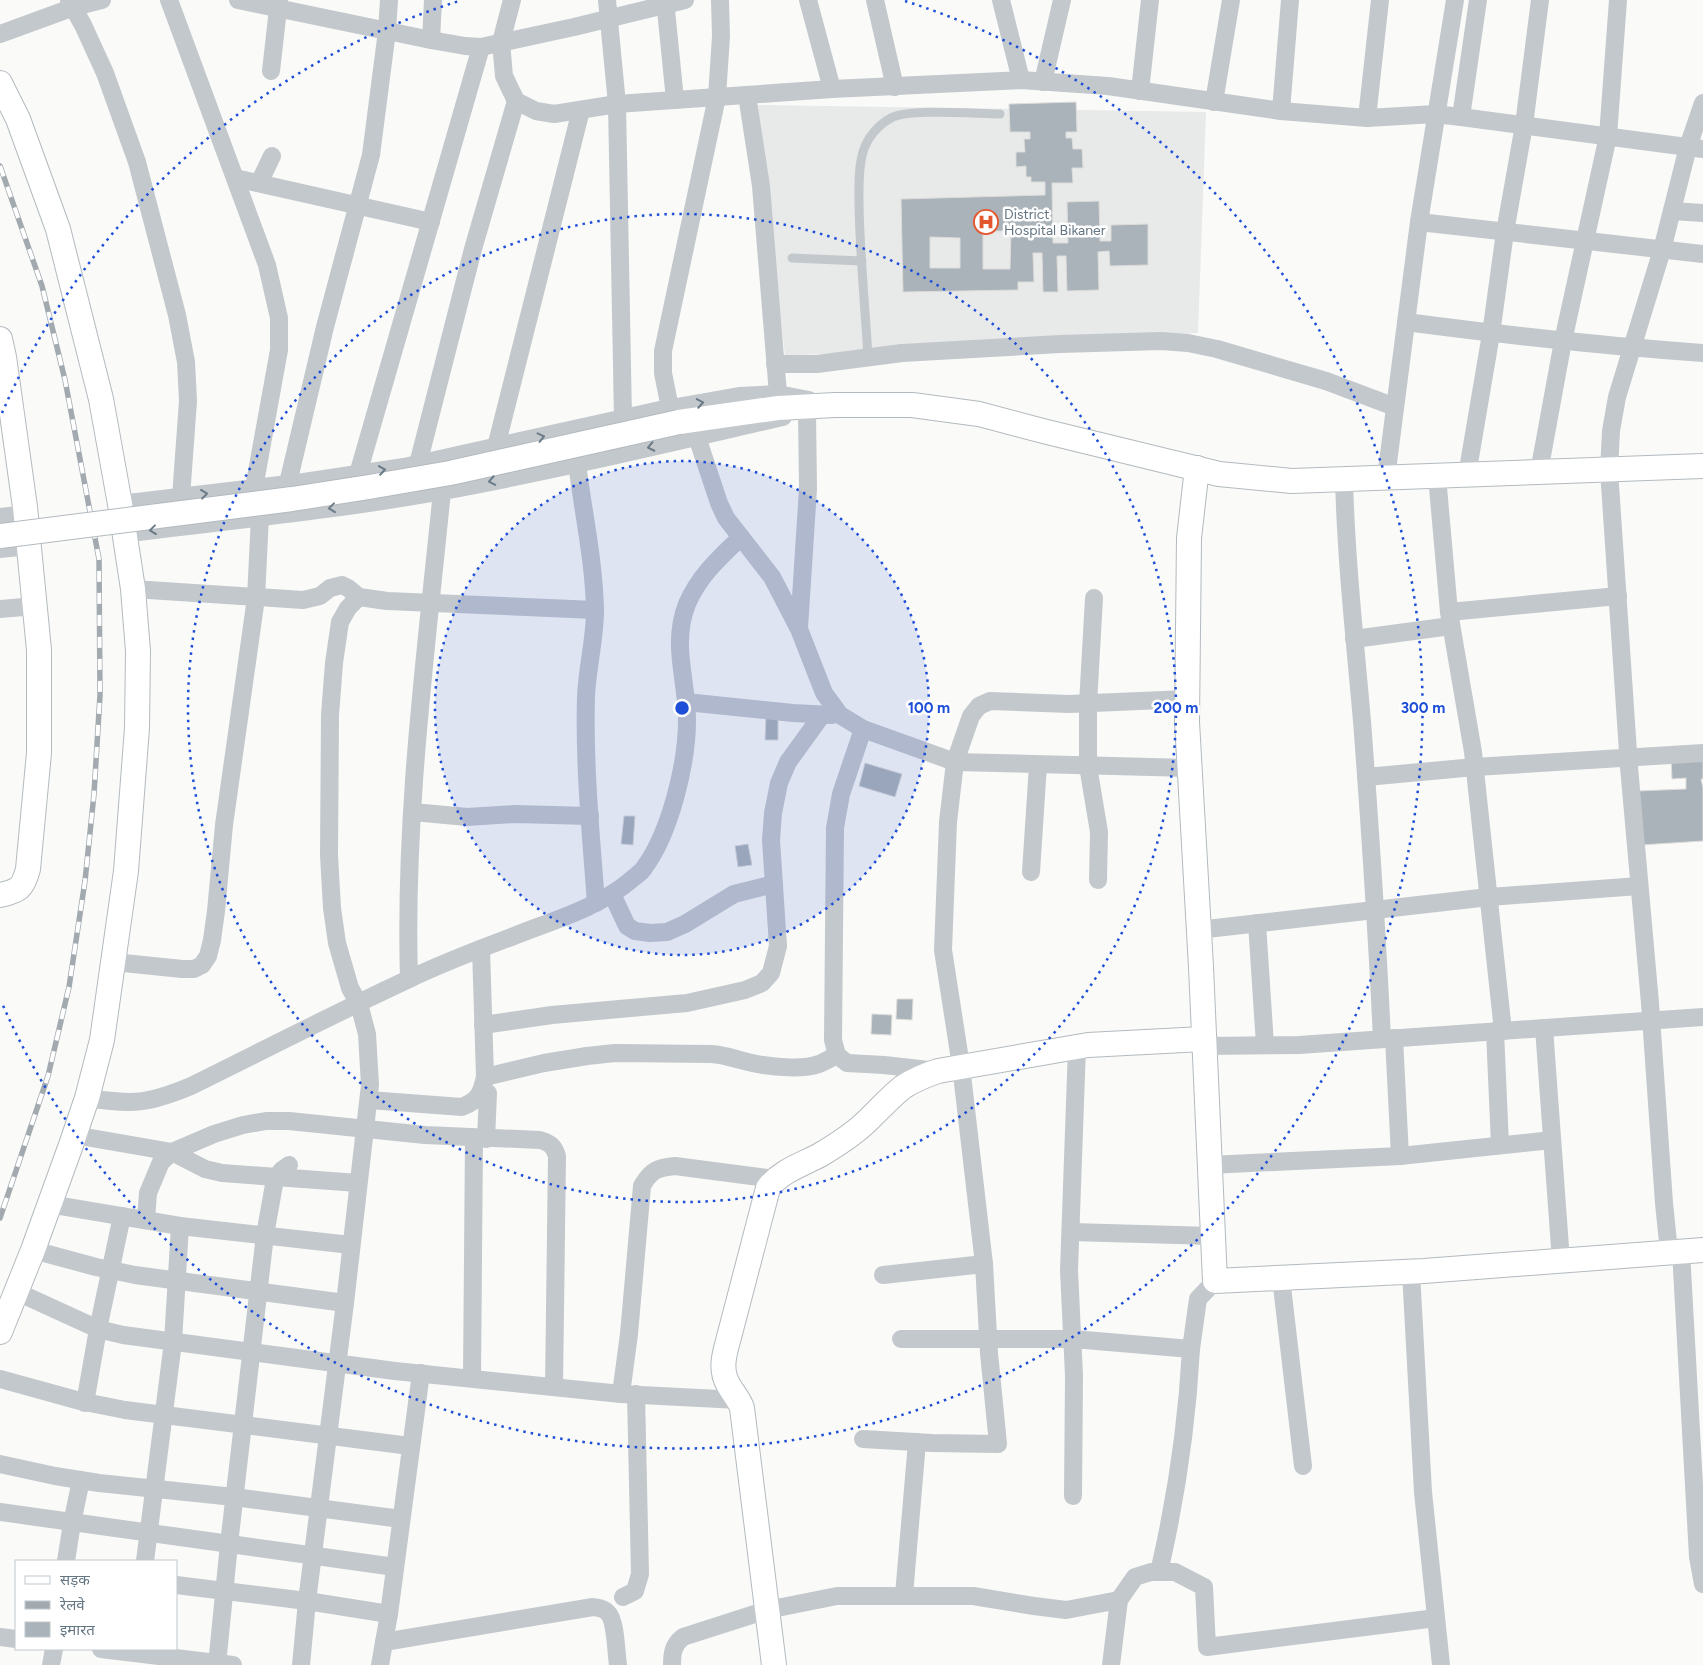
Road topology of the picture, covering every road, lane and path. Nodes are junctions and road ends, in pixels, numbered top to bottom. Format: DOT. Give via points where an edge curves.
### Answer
graph roads {
  1 [pos="102,0"];
  2 [pos="169,0"];
  3 [pos="238,0"];
  4 [pos="389,0"];
  5 [pos="433,0"];
  6 [pos="512,0"];
  7 [pos="685,0"];
  8 [pos="720,0"];
  9 [pos="808,0"];
  10 [pos="875,0"];
  11 [pos="1001,0"];
  12 [pos="1062,0"];
  13 [pos="1150,0"];
  14 [pos="1230,0"];
  15 [pos="1290,0"];
  16 [pos="1380,0"];
  17 [pos="1455,0"];
  18 [pos="1478,0"];
  19 [pos="1540,0"];
  20 [pos="1618,0"];
  21 [pos="666,2"];
  22 [pos="72,4"];
  23 [pos="278,4"];
  24 [pos="608,9"];
  25 [pos="387,31"];
  26 [pos="0,34"];
  27 [pos="431,40"];
  28 [pos="501,42"];
  29 [pos="481,47"];
  30 [pos="271,71"];
  31 [pos="1021,80"];
  32 [pos="1043,82"];
  33 [pos="0,83"];
  34 [pos="895,87"];
  35 [pos="832,89"];
  36 [pos="1140,91"];
  37 [pos="747,95"];
  38 [pos="717,97"];
  39 [pos="675,100"];
  40 [pos="516,101"];
  41 [pos="1214,102"];
  42 [pos="1703,103"];
  43 [pos="617,104"];
  44 [pos="581,110"];
  45 [pos="1281,111"];
  46 [pos="1000,114"];
  47 [pos="1435,114"];
  48 [pos="1461,117"];
  49 [pos="1367,118"];
  50 [pos="1524,125"];
  51 [pos="1608,136"];
  52 [pos="1696,148"];
  53 [pos="272,156"];
  54 [pos="235,178"];
  55 [pos="260,183"];
  56 [pos="358,205"];
  57 [pos="1672,211"];
  58 [pos="1703,213"];
  59 [pos="431,222"];
  60 [pos="1418,222"];
  61 [pos="1505,232"];
  62 [pos="1585,241"];
  63 [pos="1662,250"];
  64 [pos="1703,254"];
  65 [pos="792,258"];
  66 [pos="862,261"];
  67 [pos="1406,322"];
  68 [pos="1492,334"];
  69 [pos="0,339"];
  70 [pos="1562,341"];
  71 [pos="1631,348"];
  72 [pos="1703,353"];
  73 [pos="868,357"];
  74 [pos="775,364"];
  75 [pos="778,394"];
  76 [pos="835,405"];
  77 [pos="1395,407"];
  78 [pos="807,412"];
  79 [pos="675,415"];
  80 [pos="622,418"];
  81 [pos="697,437"];
  82 [pos="496,447"];
  83 [pos="577,463"];
  84 [pos="418,464"];
  85 [pos="1703,466"];
  86 [pos="1197,468"];
  87 [pos="1610,470"];
  88 [pos="1540,472"];
  89 [pos="358,474"];
  90 [pos="1467,475"];
  91 [pos="1437,476"];
  92 [pos="1386,478"];
  93 [pos="1344,480"];
  94 [pos="288,483"];
  95 [pos="254,488"];
  96 [pos="442,491"];
  97 [pos="181,497"];
  98 [pos="120,504"];
  99 [pos="26,514"];
  100 [pos="260,516"];
  101 [pos="0,517"];
  102 [pos="124,534"];
  103 [pos="0,536"];
  104 [pos="742,538"];
  105 [pos="29,546"];
  106 [pos="0,550"];
  107 [pos="133,589"];
  108 [pos="1618,596"];
  109 [pos="358,597"];
  110 [pos="256,598"];
  111 [pos="1094,598"];
  112 [pos="430,602"];
  113 [pos="35,606"];
  114 [pos="0,610"];
  115 [pos="595,610"];
  116 [pos="1450,619"];
  117 [pos="799,629"];
  118 [pos="1354,639"];
  119 [pos="1187,698"];
  120 [pos="686,702"];
  121 [pos="1088,704"];
  122 [pos="831,715"];
  123 [pos="863,729"];
  124 [pos="1703,753"];
  125 [pos="1629,758"];
  126 [pos="955,762"];
  127 [pos="1038,765"];
  128 [pos="1088,766"];
  129 [pos="1475,767"];
  130 [pos="1190,768"];
  131 [pos="1366,777"];
  132 [pos="413,812"];
  133 [pos="590,816"];
  134 [pos="1031,872"];
  135 [pos="1098,880"];
  136 [pos="774,884"];
  137 [pos="1640,886"];
  138 [pos="612,894"];
  139 [pos="0,895"];
  140 [pos="1488,897"];
  141 [pos="596,903"];
  142 [pos="1376,910"];
  143 [pos="1257,923"];
  144 [pos="1198,930"];
  145 [pos="481,949"];
  146 [pos="114,962"];
  147 [pos="410,979"];
  148 [pos="359,1004"];
  149 [pos="1703,1017"];
  150 [pos="1651,1020"];
  151 [pos="484,1025"];
  152 [pos="1544,1028"];
  153 [pos="1499,1031"];
  154 [pos="1388,1038"];
  155 [pos="1204,1042"];
  156 [pos="1265,1045"];
  157 [pos="1077,1047"];
  158 [pos="836,1055"];
  159 [pos="961,1066"];
  160 [pos="938,1071"];
  161 [pos="486,1085"];
  162 [pos="87,1098"];
  163 [pos="369,1100"];
  164 [pos="365,1129"];
  165 [pos="74,1135"];
  166 [pos="480,1138"];
  167 [pos="1552,1140"];
  168 [pos="1500,1146"];
  169 [pos="172,1152"];
  170 [pos="1400,1156"];
  171 [pos="290,1164"];
  172 [pos="1209,1165"];
  173 [pos="276,1177"];
  174 [pos="774,1179"];
  175 [pos="358,1183"];
  176 [pos="49,1204"];
  177 [pos="122,1216"];
  178 [pos="146,1220"];
  179 [pos="180,1226"];
  180 [pos="1071,1232"];
  181 [pos="265,1235"];
  182 [pos="1212,1236"];
  183 [pos="351,1244"];
  184 [pos="33,1250"];
  185 [pos="1684,1251"];
  186 [pos="1561,1260"];
  187 [pos="984,1264"];
  188 [pos="111,1270"];
  189 [pos="1411,1272"];
  190 [pos="883,1275"];
  191 [pos="1281,1278"];
  192 [pos="1215,1280"];
  193 [pos="178,1281"];
  194 [pos="15,1291"];
  195 [pos="258,1292"];
  196 [pos="345,1302"];
  197 [pos="98,1329"];
  198 [pos="0,1332"];
  199 [pos="988,1338"];
  200 [pos="901,1339"];
  201 [pos="1073,1339"];
  202 [pos="172,1342"];
  203 [pos="1191,1349"];
  204 [pos="252,1353"];
  205 [pos="337,1363"];
  206 [pos="421,1373"];
  207 [pos="472,1378"];
  208 [pos="0,1379"];
  209 [pos="554,1387"];
  210 [pos="628,1394"];
  211 [pos="739,1400"];
  212 [pos="85,1402"];
  213 [pos="164,1416"];
  214 [pos="243,1426"];
  215 [pos="1697,1434"];
  216 [pos="328,1436"];
  217 [pos="863,1439"];
  218 [pos="917,1442"];
  219 [pos="410,1446"];
  220 [pos="0,1464"];
  221 [pos="1303,1466"];
  222 [pos="81,1480"];
  223 [pos="153,1489"];
  224 [pos="1073,1496"];
  225 [pos="234,1497"];
  226 [pos="320,1509"];
  227 [pos="0,1512"];
  228 [pos="401,1519"];
  229 [pos="72,1523"];
  230 [pos="148,1534"];
  231 [pos="229,1544"];
  232 [pos="313,1557"];
  233 [pos="66,1560"];
  234 [pos="145,1560"];
  235 [pos="395,1567"];
  236 [pos="1159,1572"];
  237 [pos="1703,1584"];
  238 [pos="178,1585"];
  239 [pos="224,1592"];
  240 [pos="904,1595"];
  241 [pos="623,1597"];
  242 [pos="1119,1600"];
  243 [pos="306,1601"];
  244 [pos="767,1610"];
  245 [pos="389,1614"];
  246 [pos="1436,1618"];
  247 [pos="0,1637"];
  248 [pos="15,1639"];
  249 [pos="384,1642"];
  250 [pos="54,1650"];
  251 [pos="106,1650"];
  252 [pos="134,1655"];
  253 [pos="222,1664"];
  254 [pos="51,1665"];
  255 [pos="301,1665"];
  256 [pos="380,1665"];
  257 [pos="618,1665"];
  258 [pos="672,1665"];
  259 [pos="774,1665"];
  260 [pos="1111,1665"];
  261 [pos="1441,1665"];
  1 -- 22 [label="street"];
  2 -- 54 [label="street"];
  3 -- 23 [label="street"];
  4 -- 25 [label="street"];
  5 -- 27 [label="street"];
  6 -- 28 [label="street"];
  7 -- 21 [label="street"];
  8 -- 38 [label="street"];
  9 -- 35 [label="street"];
  10 -- 34 [label="street"];
  11 -- 31 [label="street"];
  12 -- 32 [label="street"];
  13 -- 36 [label="street"];
  14 -- 41 [label="street"];
  15 -- 45 [label="street"];
  16 -- 49 [label="street"];
  17 -- 47 [label="street"];
  18 -- 48 [label="street"];
  19 -- 50 [label="street"];
  20 -- 51 [label="street"];
  21 -- 24 [label="street"];
  21 -- 39 [label="street"];
  22 -- 26 [label="street"];
  22 -- 97 [label="street" via="104,73 137,162 177,315 186,362 188,401"];
  23 -- 25 [label="street"];
  23 -- 30 [label="street"];
  24 -- 28 [label="street" via="574,27"];
  24 -- 43 [label="street"];
  25 -- 27 [label="street"];
  25 -- 56 [label="street" via="371,155"];
  27 -- 29 [label="street"];
  28 -- 29 [label="street"];
  28 -- 40 [label="street" via="504,76"];
  29 -- 59 [label="street"];
  31 -- 32 [label="street"];
  31 -- 34 [label="street"];
  32 -- 36 [label="street"];
  33 -- 98 [label="street" via="18,119 58,229 101,399"];
  34 -- 35 [label="street"];
  35 -- 37 [label="street"];
  36 -- 41 [label="street"];
  37 -- 38 [label="street"];
  37 -- 74 [label="street" via="761,186"];
  38 -- 39 [label="street"];
  38 -- 79 [label="street" via="663,351 663,373"];
  39 -- 43 [label="street"];
  40 -- 44 [label="street" via="536,111 554,114"];
  40 -- 84 [label="street" via="473,249"];
  41 -- 45 [label="street"];
  42 -- 52 [label="street"];
  43 -- 44 [label="street"];
  43 -- 80 [label="street"];
  44 -- 82 [label="street"];
  45 -- 49 [label="street"];
  46 -- 66 [label="lane" via="915,113 892,117 878,126 868,140 860,167"];
  47 -- 48 [label="street"];
  47 -- 49 [label="street"];
  47 -- 60 [label="street"];
  48 -- 50 [label="street"];
  50 -- 51 [label="street"];
  50 -- 61 [label="street"];
  51 -- 52 [label="street"];
  51 -- 62 [label="street"];
  52 -- 57 [label="street"];
  53 -- 55 [label="street"];
  54 -- 55 [label="street"];
  54 -- 95 [label="street" via="267,265 279,318 279,350"];
  55 -- 56 [label="street"];
  56 -- 59 [label="street"];
  56 -- 94 [label="street"];
  57 -- 58 [label="street"];
  57 -- 63 [label="street"];
  59 -- 89 [label="street"];
  60 -- 61 [label="street"];
  60 -- 67 [label="street"];
  61 -- 62 [label="street"];
  61 -- 68 [label="street"];
  62 -- 63 [label="street"];
  62 -- 70 [label="street"];
  63 -- 64 [label="street"];
  63 -- 71 [label="street"];
  65 -- 66 [label="lane"];
  66 -- 73 [label="lane"];
  67 -- 68 [label="street"];
  67 -- 77 [label="street"];
  68 -- 70 [label="street"];
  68 -- 90 [label="street"];
  69 -- 99 [label="street"];
  70 -- 71 [label="street"];
  70 -- 88 [label="street"];
  71 -- 72 [label="street"];
  71 -- 87 [label="street" via="1611,431"];
  73 -- 74 [label="street" via="838,363"];
  73 -- 77 [label="street" via="1060,344 1188,343 1326,381"];
  74 -- 75 [label="street"];
  75 -- 76 [label="street"];
  79 -- 75 [label="street, one-way" via="739,396"];
  76 -- 78 [label="street"];
  76 -- 79 [label="street"];
  76 -- 86 [label="street" via="912,405 979,414"];
  77 -- 92 [label="street"];
  78 -- 81 [label="street"];
  78 -- 117 [label="street" via="808,489"];
  79 -- 80 [label="street"];
  79 -- 103 [label="street, bridge" via="450,473 369,488"];
  82 -- 80 [label="street, one-way"];
  81 -- 83 [label="street, one-way"];
  81 -- 104 [label="street" via="719,503"];
  82 -- 84 [label="street"];
  83 -- 96 [label="street, one-way"];
  83 -- 115 [label="street"];
  89 -- 84 [label="street, one-way"];
  85 -- 87 [label="street"];
  86 -- 93 [label="street" via="1219,474 1292,481"];
  86 -- 119 [label="street" via="1189,538"];
  87 -- 88 [label="street"];
  87 -- 108 [label="street"];
  88 -- 90 [label="street"];
  89 -- 94 [label="street"];
  90 -- 91 [label="street"];
  91 -- 92 [label="street"];
  91 -- 116 [label="street"];
  92 -- 93 [label="street"];
  93 -- 118 [label="street"];
  94 -- 95 [label="street"];
  97 -- 95 [label="street, one-way"];
  96 -- 100 [label="street, one-way"];
  96 -- 112 [label="street"];
  97 -- 98 [label="street"];
  98 -- 102 [label="street"];
  99 -- 101 [label="street"];
  99 -- 105 [label="street"];
  100 -- 102 [label="street, one-way"];
  100 -- 110 [label="street"];
  102 -- 107 [label="street"];
  104 -- 117 [label="street" via="772,578"];
  104 -- 120 [label="street" via="713,563 687,604 679,639"];
  105 -- 106 [label="street"];
  105 -- 113 [label="street"];
  107 -- 110 [label="street"];
  107 -- 146 [label="street" via="138,651 137,728 126,871"];
  108 -- 116 [label="street"];
  108 -- 125 [label="street"];
  109 -- 110 [label="street" via="342,585 303,600"];
  109 -- 112 [label="street"];
  109 -- 148 [label="street" via="340,622 334,663 330,715 329,855 337,943 350,988"];
  110 -- 146 [label="street" via="208,956 194,969 182,970"];
  111 -- 121 [label="street"];
  112 -- 115 [label="street"];
  112 -- 132 [label="street"];
  113 -- 114 [label="street"];
  113 -- 139 [label="street" via="39,650 39,753 28,869 20,888"];
  115 -- 133 [label="street" via="586,697"];
  116 -- 118 [label="street"];
  116 -- 129 [label="street"];
  117 -- 122 [label="street"];
  118 -- 131 [label="street"];
  119 -- 121 [label="street"];
  119 -- 130 [label="street"];
  120 -- 122 [label="street"];
  120 -- 138 [label="street" via="682,765 661,840 643,870"];
  121 -- 126 [label="street" via="990,701 979,706 971,716"];
  121 -- 128 [label="street"];
  122 -- 123 [label="street"];
  122 -- 136 [label="street" via="788,762 779,783 771,840"];
  123 -- 126 [label="street"];
  123 -- 158 [label="street" via="841,794 835,828 832,1040"];
  124 -- 125 [label="street"];
  125 -- 129 [label="street"];
  125 -- 137 [label="street"];
  126 -- 127 [label="street"];
  126 -- 159 [label="street" via="948,822 942,950"];
  127 -- 128 [label="street"];
  127 -- 134 [label="street"];
  128 -- 130 [label="street"];
  128 -- 135 [label="street" via="1099,832"];
  129 -- 131 [label="street"];
  129 -- 140 [label="street"];
  130 -- 144 [label="street"];
  131 -- 142 [label="street"];
  132 -- 133 [label="street" via="467,817 515,814"];
  132 -- 147 [label="street" via="408,936"];
  133 -- 141 [label="street"];
  136 -- 138 [label="street" via="734,894 667,932 635,932 627,926"];
  136 -- 151 [label="street" via="778,946 771,974 762,982 738,992 688,1004 552,1015"];
  137 -- 140 [label="street"];
  137 -- 150 [label="street"];
  138 -- 141 [label="street"];
  140 -- 142 [label="street"];
  140 -- 153 [label="street"];
  141 -- 145 [label="street"];
  142 -- 143 [label="street"];
  142 -- 154 [label="street"];
  143 -- 144 [label="street"];
  143 -- 156 [label="street"];
  144 -- 155 [label="street"];
  145 -- 147 [label="street"];
  145 -- 151 [label="street"];
  146 -- 162 [label="street" via="102,1040"];
  147 -- 148 [label="street"];
  148 -- 162 [label="street" via="163,1098 117,1103"];
  148 -- 163 [label="street" via="368,1034"];
  149 -- 150 [label="street"];
  150 -- 152 [label="street"];
  150 -- 185 [label="street" via="1664,1202"];
  151 -- 161 [label="street"];
  152 -- 153 [label="street"];
  152 -- 167 [label="street"];
  153 -- 154 [label="street"];
  153 -- 168 [label="street"];
  154 -- 156 [label="street"];
  154 -- 170 [label="street"];
  155 -- 156 [label="street"];
  155 -- 157 [label="street"];
  155 -- 172 [label="street"];
  157 -- 159 [label="street"];
  157 -- 180 [label="street"];
  158 -- 160 [label="street" via="847,1063"];
  158 -- 161 [label="street" via="819,1064 774,1066 711,1054 615,1054 544,1063"];
  159 -- 160 [label="street"];
  159 -- 187 [label="street"];
  160 -- 174 [label="street" via="904,1087 844,1139"];
  161 -- 163 [label="street" via="474,1102 462,1107"];
  161 -- 166 [label="street"];
  162 -- 165 [label="street"];
  163 -- 164 [label="street"];
  164 -- 166 [label="street"];
  164 -- 169 [label="street" via="266,1121 243,1124"];
  164 -- 175 [label="street"];
  165 -- 169 [label="street"];
  165 -- 176 [label="street"];
  166 -- 207 [label="street"];
  166 -- 209 [label="street" via="540,1140 549,1143 557,1156"];
  167 -- 168 [label="street"];
  167 -- 186 [label="street"];
  168 -- 170 [label="street"];
  169 -- 173 [label="street" via="205,1169"];
  169 -- 178 [label="street" via="161,1162 148,1192"];
  170 -- 172 [label="street"];
  171 -- 173 [label="street"];
  172 -- 182 [label="street"];
  173 -- 175 [label="street"];
  173 -- 181 [label="street"];
  174 -- 210 [label="street" via="675,1166 648,1174 642,1186 629,1334"];
  174 -- 211 [label="street" via="768,1188 724,1356 723,1374"];
  175 -- 183 [label="street"];
  176 -- 177 [label="street"];
  176 -- 184 [label="street"];
  177 -- 178 [label="street"];
  177 -- 188 [label="street"];
  178 -- 179 [label="street"];
  179 -- 181 [label="street"];
  179 -- 193 [label="street"];
  180 -- 182 [label="street"];
  180 -- 201 [label="street" via="1069,1270"];
  181 -- 183 [label="street"];
  181 -- 195 [label="street"];
  182 -- 192 [label="street"];
  183 -- 196 [label="street"];
  184 -- 188 [label="street"];
  184 -- 194 [label="street"];
  185 -- 186 [label="street"];
  185 -- 215 [label="street"];
  186 -- 189 [label="street"];
  187 -- 190 [label="street"];
  187 -- 199 [label="street"];
  188 -- 193 [label="street"];
  188 -- 197 [label="street"];
  189 -- 191 [label="street"];
  189 -- 246 [label="street" via="1423,1492"];
  191 -- 192 [label="street"];
  191 -- 221 [label="street"];
  192 -- 203 [label="street" via="1198,1299"];
  193 -- 195 [label="street"];
  193 -- 202 [label="street"];
  194 -- 197 [label="street"];
  194 -- 198 [label="street"];
  195 -- 196 [label="street"];
  195 -- 204 [label="street"];
  196 -- 205 [label="street"];
  197 -- 202 [label="street"];
  197 -- 212 [label="street"];
  199 -- 200 [label="street"];
  199 -- 201 [label="street"];
  199 -- 218 [label="street" via="998,1444"];
  201 -- 203 [label="street"];
  201 -- 224 [label="street"];
  202 -- 204 [label="street"];
  202 -- 213 [label="street"];
  203 -- 236 [label="street" via="1189,1399 1169,1531"];
  204 -- 205 [label="street"];
  204 -- 214 [label="street"];
  205 -- 206 [label="street"];
  205 -- 216 [label="street"];
  206 -- 207 [label="street"];
  206 -- 219 [label="street"];
  207 -- 209 [label="street"];
  208 -- 212 [label="street"];
  209 -- 210 [label="street"];
  210 -- 211 [label="street"];
  210 -- 241 [label="street" via="640,1574 635,1590"];
  211 -- 244 [label="street"];
  212 -- 213 [label="street"];
  213 -- 214 [label="street"];
  213 -- 223 [label="street"];
  214 -- 216 [label="street"];
  214 -- 225 [label="street"];
  215 -- 237 [label="street" via="1698,1557"];
  216 -- 219 [label="street"];
  216 -- 226 [label="street"];
  217 -- 218 [label="street"];
  218 -- 240 [label="street"];
  219 -- 228 [label="street"];
  220 -- 222 [label="street"];
  222 -- 223 [label="street"];
  222 -- 229 [label="street"];
  223 -- 225 [label="street"];
  223 -- 230 [label="street"];
  225 -- 226 [label="street"];
  225 -- 231 [label="street"];
  226 -- 228 [label="street"];
  226 -- 232 [label="street"];
  227 -- 229 [label="street"];
  228 -- 235 [label="street"];
  229 -- 230 [label="street"];
  229 -- 233 [label="street"];
  230 -- 231 [label="street"];
  230 -- 234 [label="street"];
  231 -- 232 [label="street"];
  231 -- 239 [label="street"];
  232 -- 235 [label="street"];
  232 -- 243 [label="street"];
  235 -- 245 [label="street"];
  236 -- 242 [label="street" via="1135,1577"];
  236 -- 246 [label="street" via="1175,1572 1204,1587 1207,1647"];
  238 -- 239 [label="street"];
  239 -- 243 [label="street"];
  239 -- 253 [label="street"];
  240 -- 242 [label="street" via="973,1596 1066,1610"];
  240 -- 244 [label="street" via="836,1596"];
  242 -- 260 [label="street"];
  243 -- 245 [label="street"];
  243 -- 255 [label="street"];
  244 -- 258 [label="street" via="682,1637 674,1647"];
  244 -- 259 [label="street"];
  245 -- 249 [label="street"];
  246 -- 261 [label="street"];
  247 -- 248 [label="street"];
  249 -- 256 [label="street"];
  249 -- 257 [label="street" via="593,1607 610,1614"];
  250 -- 254 [label="street"];
  251 -- 252 [label="street"];
  252 -- 253 [label="street"];
}
